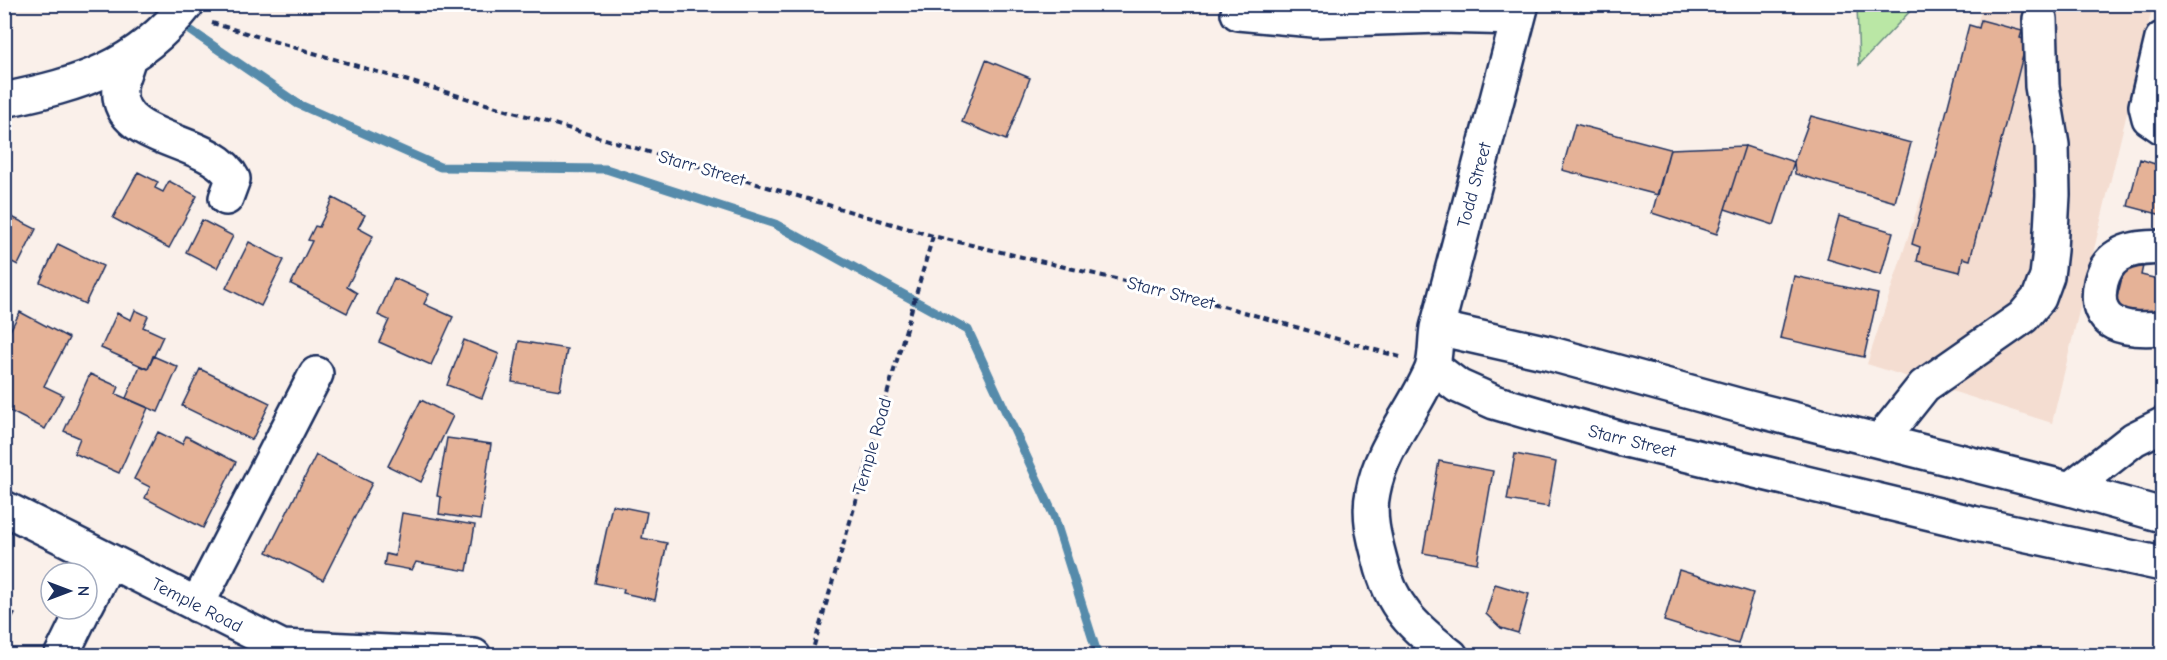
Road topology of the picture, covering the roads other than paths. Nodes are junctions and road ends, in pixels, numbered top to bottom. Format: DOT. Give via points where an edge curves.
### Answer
graph roads {
  1 [pos="1520,11"];
  2 [pos="1238,12"];
  3 [pos="175,17"];
  4 [pos="2040,19"];
  5 [pos="2163,39"];
  6 [pos="128,60"];
  7 [pos="4,100"];
  8 [pos="2163,127"];
  9 [pos="226,198"];
  10 [pos="2163,247"];
  11 [pos="1437,328"];
  12 [pos="2163,328"];
  13 [pos="1433,367"];
  14 [pos="316,374"];
  15 [pos="2163,425"];
  16 [pos="1881,440"];
  17 [pos="2070,489"];
  18 [pos="4,508"];
  19 [pos="2163,515"];
  20 [pos="109,561"];
  21 [pos="2163,564"];
  22 [pos="99,581"];
  23 [pos="197,605"];
  24 [pos="78,621"];
  25 [pos="280,651"];
  26 [pos="61,656"];
  27 [pos="474,656"];
  28 [pos="1451,656"];
  1 -- 2 [label="street" via="1313,20"];
  1 -- 11 [label="street, Todd Street"];
  3 -- 6 [label="street"];
  4 -- 16 [label="street" via="2053,195 2047,276 2039,298 2023,316 1924,386"];
  5 -- 8 [label="street" via="2146,106 2149,118"];
  6 -- 7 [label="street" via="57,89"];
  6 -- 9 [label="street" via="120,88 123,109 138,125 200,151 227,168 233,179"];
  10 -- 12 [label="street" via="2132,249 2119,255 2108,264 2098,294 2105,317 2115,324 2128,329"];
  11 -- 13 [label="street, Todd Street"];
  11 -- 16 [label="street"];
  13 -- 21 [label="street, Starr Street" via="1458,386 1494,402 1622,439 1972,523"];
  13 -- 28 [label="street" via="1377,477 1371,511 1382,568 1403,615"];
  14 -- 23 [label="street"];
  15 -- 17 [label="street" via="2134,439"];
  16 -- 17 [label="street"];
  17 -- 19 [label="street"];
  18 -- 20 [label="street, Temple Road"];
  20 -- 22 [label="street"];
  20 -- 23 [label="street, Temple Road"];
  23 -- 25 [label="street, Temple Road"];
  24 -- 26 [label="street"];
  25 -- 27 [label="street, Temple Road"];
}
